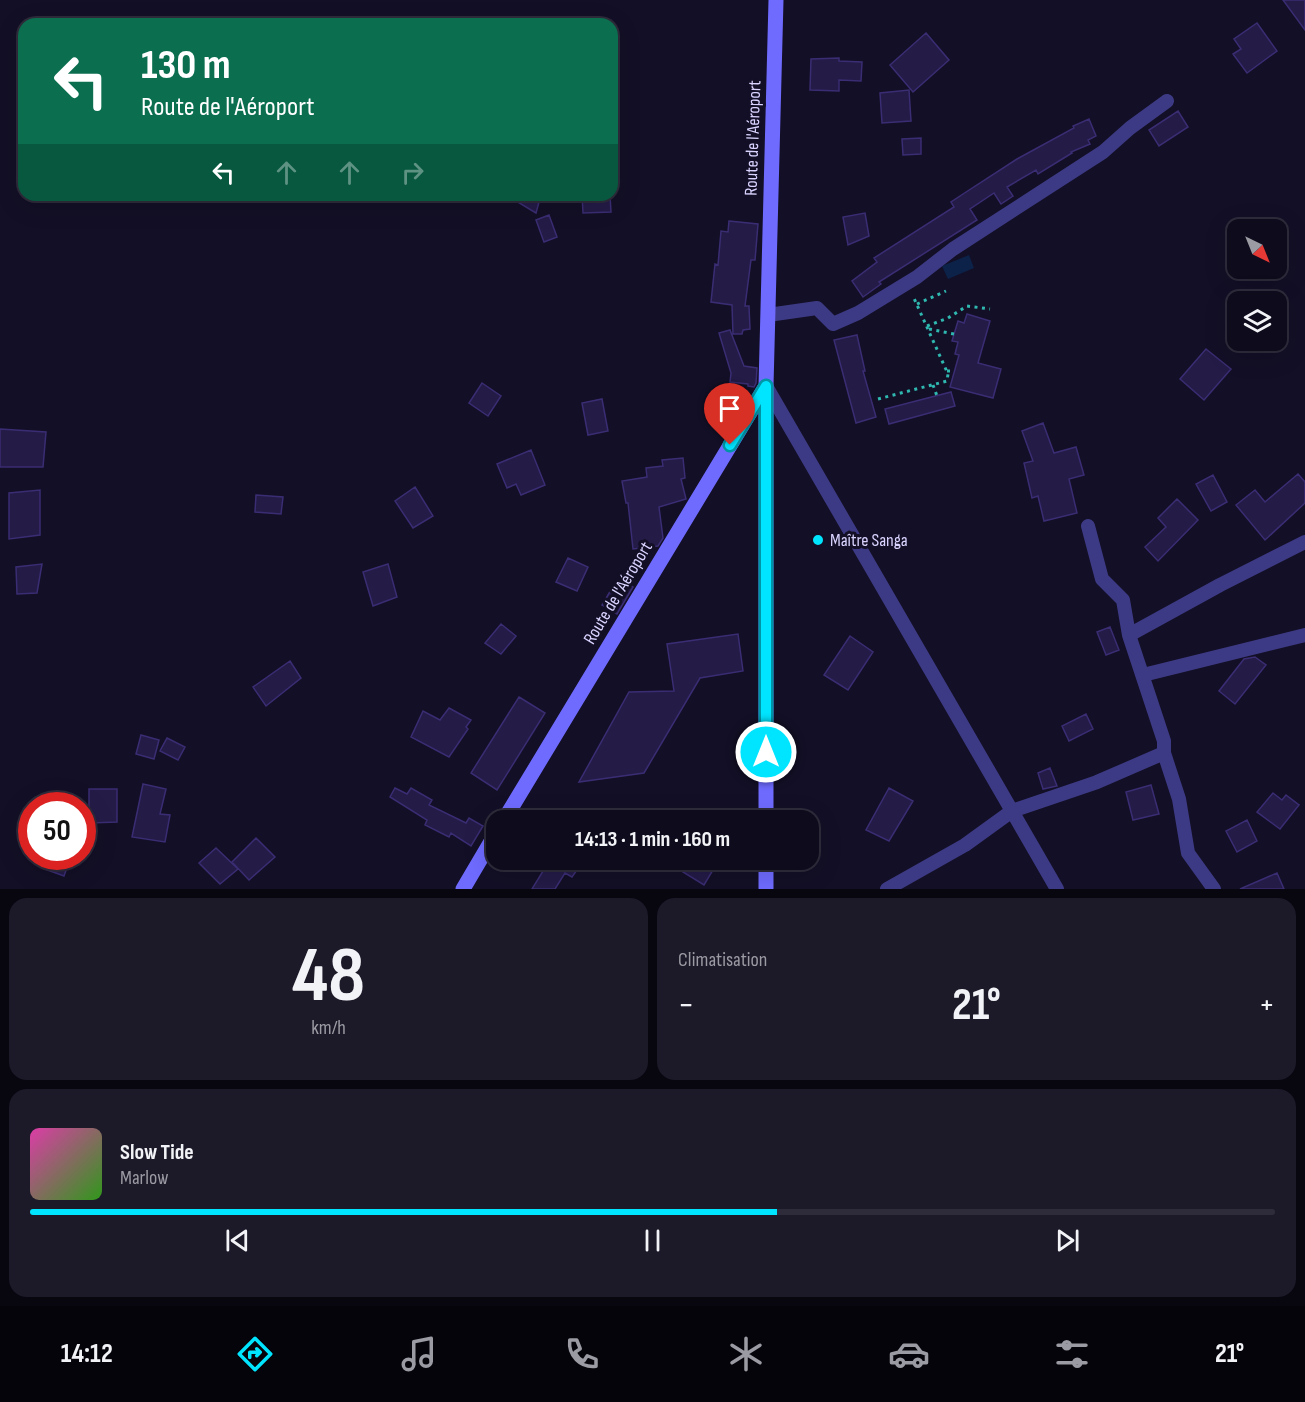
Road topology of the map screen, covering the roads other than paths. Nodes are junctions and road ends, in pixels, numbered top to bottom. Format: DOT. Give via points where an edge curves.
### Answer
graph roads {
  1 [pos="776,0"];
  2 [pos="1167,101"];
  3 [pos="768,315"];
  4 [pos="766,386"];
  5 [pos="1088,526"];
  6 [pos="1305,542"];
  7 [pos="1129,635"];
  8 [pos="1305,635"];
  9 [pos="1143,675"];
  10 [pos="1164,753"];
  11 [pos="510,810"];
  12 [pos="766,810"];
  13 [pos="1012,811"];
  14 [pos="486,850"];
  15 [pos="766,870"];
  16 [pos="463,889"];
  17 [pos="766,889"];
  18 [pos="887,889"];
  19 [pos="1057,889"];
  20 [pos="1214,889"];
  1 -- 3 [label="main road, Route de l'Aéroport"];
  2 -- 3 [label="street" via="1103,152 858,313 833,324 817,308"];
  3 -- 4 [label="main road, Route de l'Aéroport"];
  4 -- 11 [label="main road, Route de l'Aéroport"];
  4 -- 12 [label="main road, Route de l'Aéroport"];
  4 -- 13 [label="street"];
  5 -- 7 [label="street" via="1102,579 1123,600"];
  6 -- 7 [label="street"];
  7 -- 9 [label="street"];
  8 -- 9 [label="street"];
  9 -- 10 [label="street" via="1164,741"];
  10 -- 13 [label="street" via="1097,782"];
  10 -- 20 [label="street" via="1179,800 1188,853"];
  13 -- 18 [label="street" via="965,845"];
  13 -- 19 [label="street"];
  14 -- 16 [label="main road"];
  15 -- 17 [label="main road"];
}
